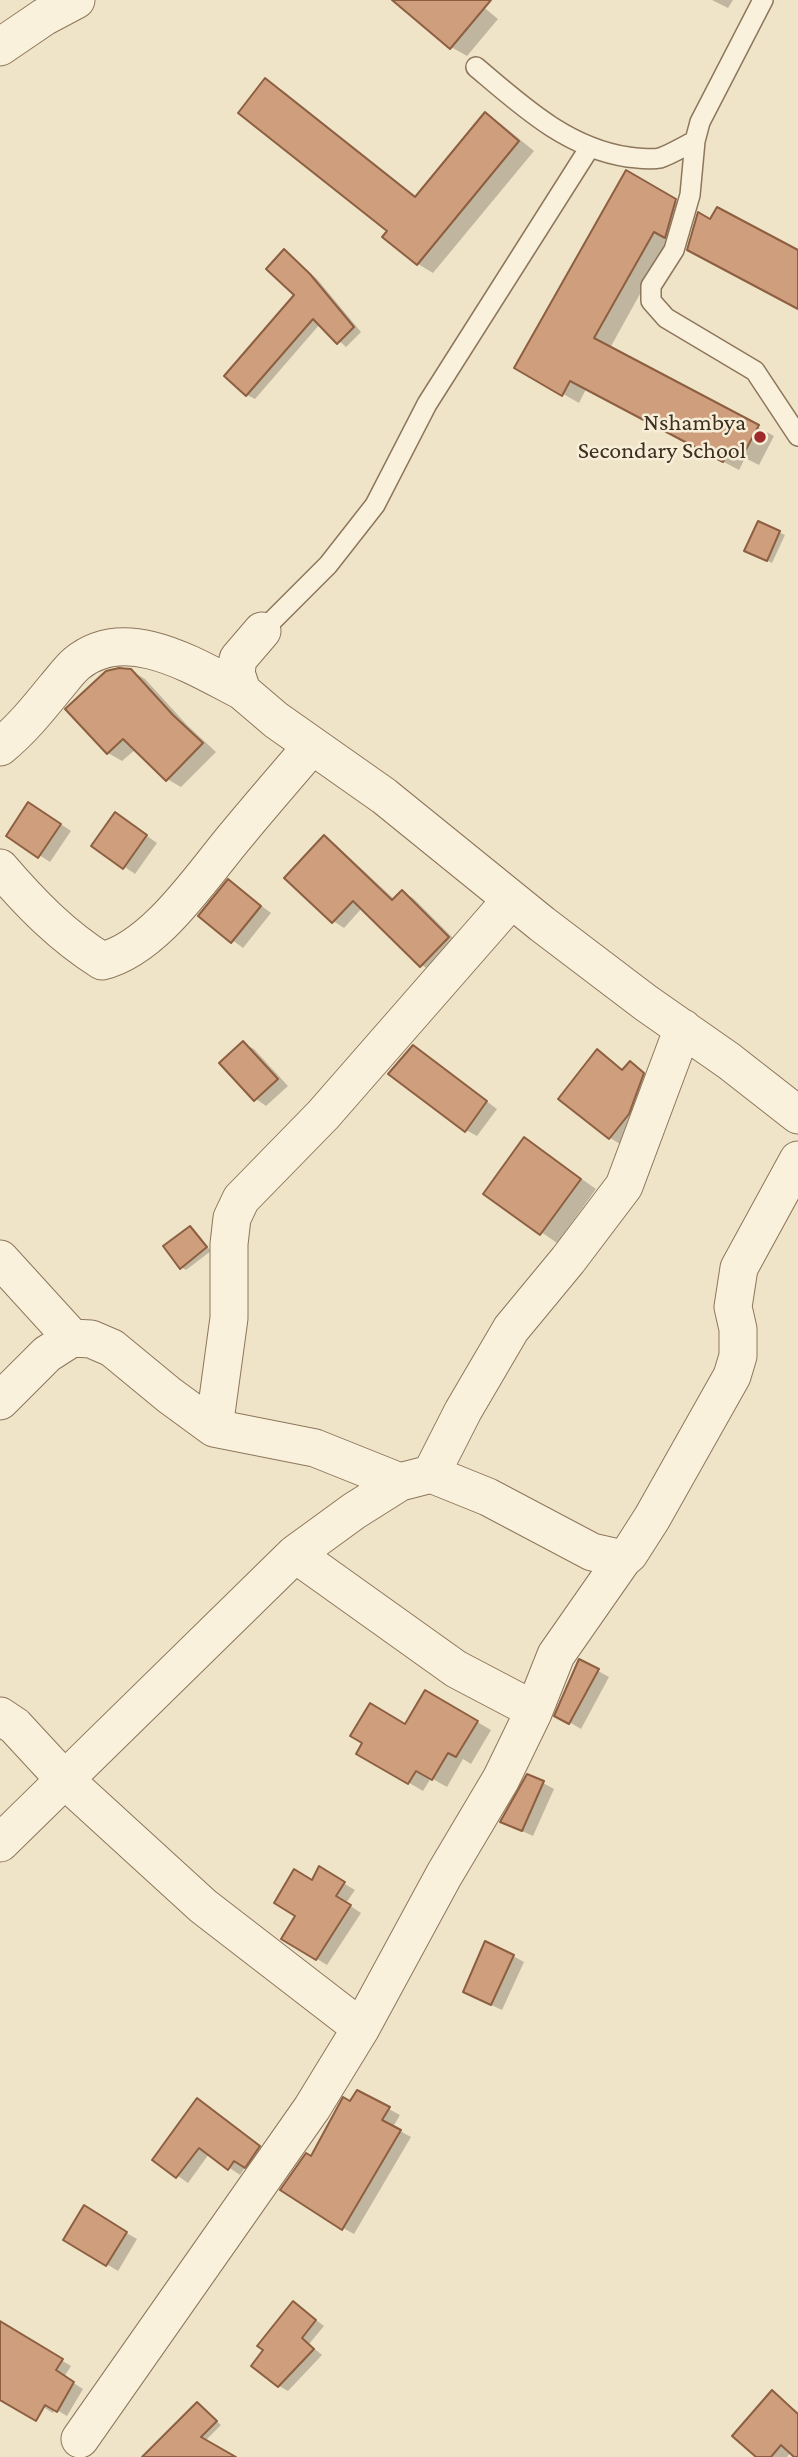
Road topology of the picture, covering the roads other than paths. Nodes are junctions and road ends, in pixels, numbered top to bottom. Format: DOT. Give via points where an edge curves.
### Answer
graph roads {
  1 [pos="76,0"];
  2 [pos="763,0"];
  3 [pos="0,47"];
  4 [pos="477,67"];
  5 [pos="695,141"];
  6 [pos="590,147"];
  7 [pos="798,436"];
  8 [pos="262,631"];
  9 [pos="242,691"];
  10 [pos="312,746"];
  11 [pos="0,747"];
  12 [pos="0,868"];
  13 [pos="511,900"];
  14 [pos="683,1028"];
  15 [pos="798,1115"];
  16 [pos="798,1160"];
  17 [pos="0,1259"];
  18 [pos="72,1338"];
  19 [pos="0,1401"];
  20 [pos="214,1428"];
  21 [pos="415,1478"];
  22 [pos="295,1554"];
  23 [pos="622,1559"];
  24 [pos="534,1710"];
  25 [pos="0,1716"];
  26 [pos="64,1779"];
  27 [pos="0,1843"];
  28 [pos="361,2028"];
  29 [pos="80,2440"];
  1 -- 3 [label="street"];
  2 -- 5 [label="lane" via="700,122"];
  4 -- 6 [label="lane" via="522,106 568,138"];
  5 -- 6 [label="lane" via="660,158 643,159"];
  5 -- 7 [label="lane" via="690,195 674,250 651,286 651,301 666,318 755,371"];
  6 -- 8 [label="lane" via="426,404 375,505 328,565"];
  8 -- 9 [label="street" via="239,659 236,673"];
  9 -- 10 [label="street"];
  9 -- 11 [label="street" via="170,656 121,646 77,663"];
  10 -- 12 [label="street" via="176,907 146,938 117,957 102,961 83,949 36,910"];
  10 -- 13 [label="street" via="384,796"];
  13 -- 14 [label="street"];
  13 -- 20 [label="street" via="323,1115 241,1199 232,1218 229,1318"];
  14 -- 15 [label="street"];
  14 -- 21 [label="street" via="624,1185 511,1329 463,1411"];
  16 -- 23 [label="street" via="740,1268 733,1307 738,1356 732,1376 652,1518"];
  17 -- 18 [label="street"];
  18 -- 19 [label="street" via="47,1354"];
  18 -- 20 [label="street" via="91,1339 111,1348"];
  20 -- 21 [label="street" via="314,1448"];
  21 -- 22 [label="street" via="355,1510"];
  21 -- 23 [label="street" via="488,1497 592,1552"];
  22 -- 24 [label="street" via="456,1669"];
  22 -- 26 [label="street"];
  23 -- 24 [label="street" via="556,1655"];
  24 -- 28 [label="street" via="501,1779"];
  25 -- 26 [label="street"];
  26 -- 27 [label="street"];
  26 -- 28 [label="street" via="203,1906"];
  28 -- 29 [label="street" via="312,2108"];
}
